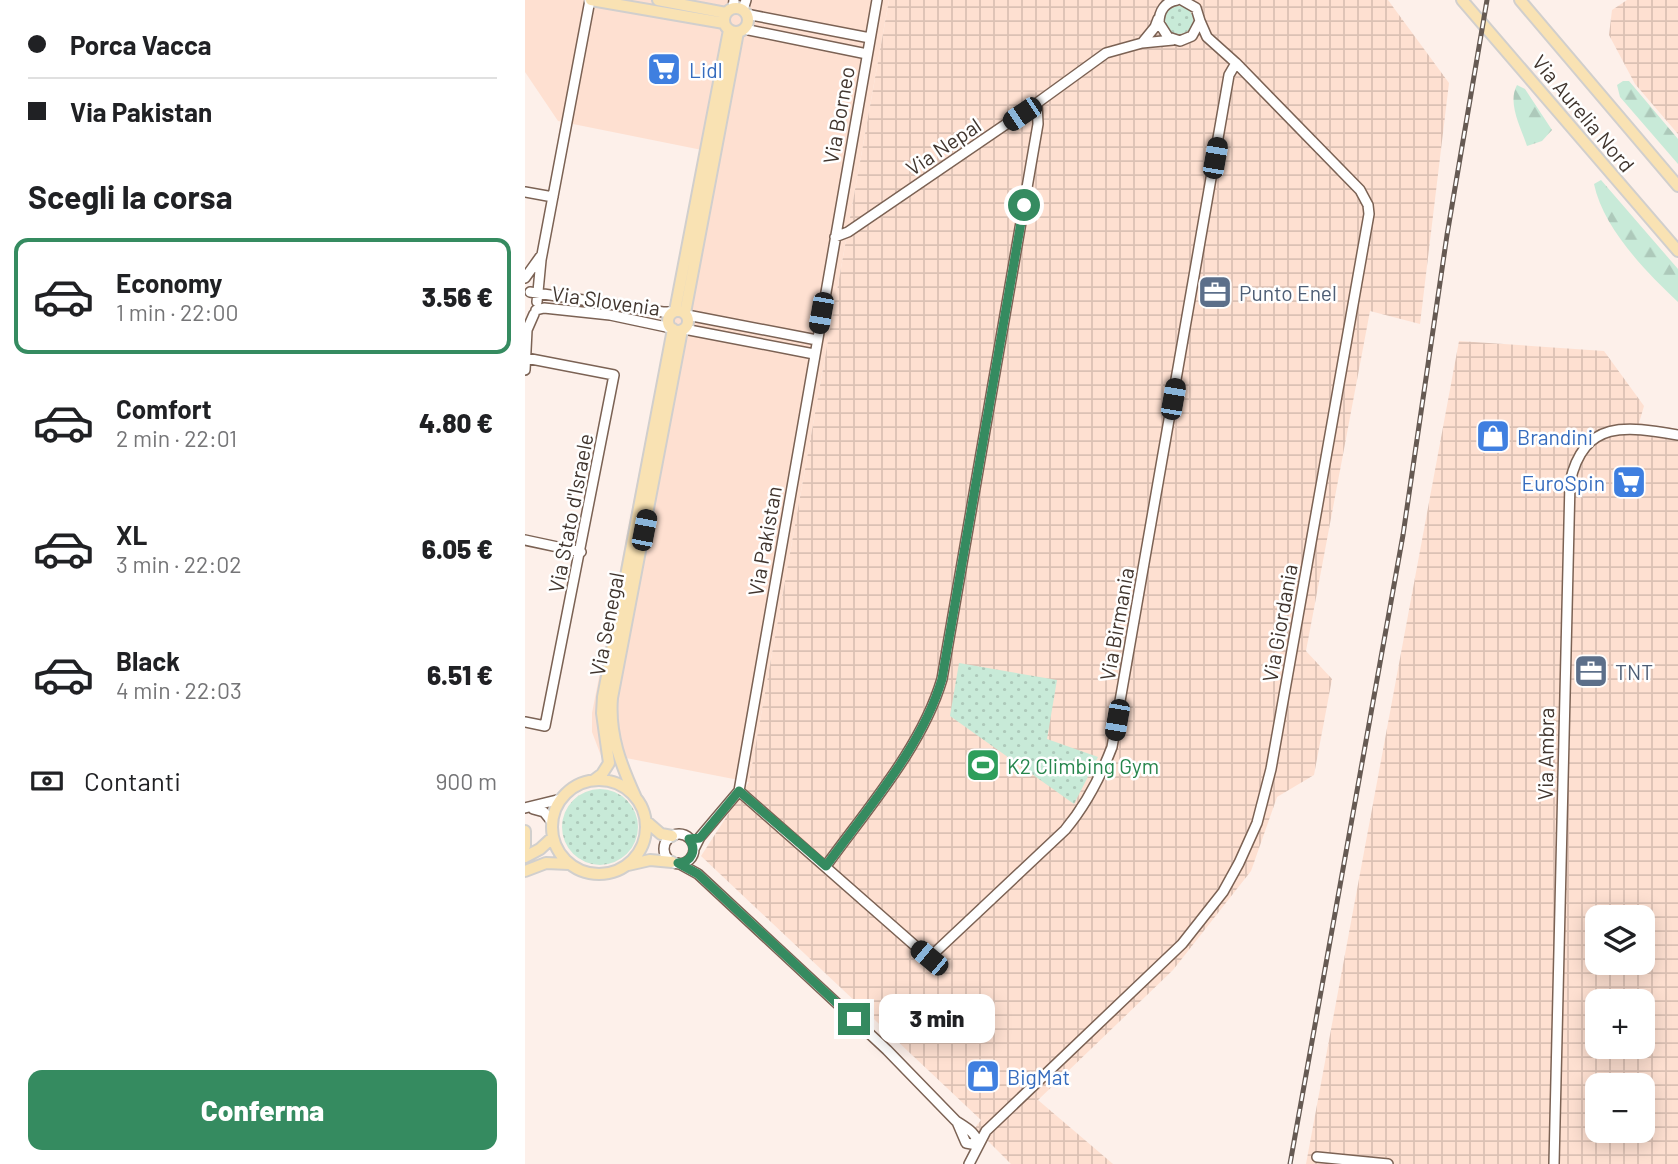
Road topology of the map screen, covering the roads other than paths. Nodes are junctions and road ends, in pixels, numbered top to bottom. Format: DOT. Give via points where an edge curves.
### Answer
graph roads {
  1 [pos="590,0"];
  2 [pos="658,0"];
  3 [pos="877,0"];
  4 [pos="1158,0"];
  5 [pos="1176,0"];
  6 [pos="1461,0"];
  7 [pos="1520,0"];
  8 [pos="1196,4"];
  9 [pos="1159,15"];
  10 [pos="736,16"];
  11 [pos="1200,21"];
  12 [pos="870,38"];
  13 [pos="1187,39"];
  14 [pos="1173,40"];
  15 [pos="1142,43"];
  16 [pos="1214,44"];
  17 [pos="867,54"];
  18 [pos="1236,63"];
  19 [pos="1037,103"];
  20 [pos="1678,186"];
  21 [pos="525,192"];
  22 [pos="553,197"];
  23 [pos="835,237"];
  24 [pos="1678,251"];
  25 [pos="543,252"];
  26 [pos="525,278"];
  27 [pos="534,301"];
  28 [pos="680,313"];
  29 [pos="677,329"];
  30 [pos="525,340"];
  31 [pos="817,340"];
  32 [pos="814,354"];
  33 [pos="526,358"];
  34 [pos="525,370"];
  35 [pos="1678,435"];
  36 [pos="525,540"];
  37 [pos="580,552"];
  38 [pos="525,722"];
  39 [pos="594,780"];
  40 [pos="739,791"];
  41 [pos="636,798"];
  42 [pos="561,799"];
  43 [pos="526,808"];
  44 [pos="646,821"];
  45 [pos="552,822"];
  46 [pos="525,831"];
  47 [pos="672,836"];
  48 [pos="553,837"];
  49 [pos="700,838"];
  50 [pos="689,839"];
  51 [pos="525,846"];
  52 [pos="693,851"];
  53 [pos="525,857"];
  54 [pos="675,863"];
  55 [pos="570,864"];
  56 [pos="628,865"];
  57 [pos="826,866"];
  58 [pos="525,871"];
  59 [pos="698,874"];
  60 [pos="956,1121"];
  61 [pos="971,1131"];
  62 [pos="986,1131"];
  63 [pos="966,1143"];
  64 [pos="977,1145"];
  65 [pos="1317,1157"];
  66 [pos="969,1162"];
  67 [pos="1388,1164"];
  68 [pos="1554,1164"];
  1 -- 10 [label="main road"];
  1 -- 22 [label="street"];
  2 -- 10 [label="main road"];
  3 -- 12 [label="street, Via Borneo"];
  4 -- 9 [label="street"];
  5 -- 8 [label="street"];
  5 -- 9 [label="street"];
  6 -- 24 [label="main road, Via Aurelia Nord"];
  7 -- 20 [label="main road, Via Aurelia Nord"];
  8 -- 11 [label="street"];
  9 -- 14 [label="street" via="1160,28"];
  9 -- 15 [label="street"];
  10 -- 12 [label="street"];
  10 -- 17 [label="street"];
  10 -- 28 [label="main road"];
  11 -- 13 [label="street"];
  11 -- 16 [label="street, Via Giordania"];
  12 -- 17 [label="street, Via Borneo"];
  13 -- 14 [label="street, Via Nepal"];
  13 -- 16 [label="street"];
  14 -- 15 [label="street, Via Nepal"];
  15 -- 19 [label="street, Via Nepal" via="1106,53"];
  16 -- 18 [label="street, Via Giordania"];
  17 -- 23 [label="street, Via Borneo"];
  18 -- 57 [label="street, Via Birmania" via="1229,75 1112,747 1100,776 1065,830 929,958"];
  18 -- 62 [label="street, Via Giordania" via="1360,190 1369,205 1271,769 1257,823 1223,892 1182,944"];
  19 -- 23 [label="street, Via Nepal"];
  19 -- 57 [label="street" via="1038,124 935,705 918,737"];
  21 -- 22 [label="street"];
  22 -- 25 [label="street"];
  23 -- 31 [label="street, Via Pakistan"];
  25 -- 26 [label="street"];
  25 -- 27 [label="street"];
  27 -- 28 [label="street, Via Slovenia"];
  27 -- 29 [label="street, Via Slovenia" via="544,308"];
  27 -- 30 [label="street"];
  28 -- 29 [label="main road" via="688,324"];
  28 -- 29 [label="main road" via="668,319"];
  28 -- 31 [label="street, Via Slovenia"];
  29 -- 32 [label="street, Via Slovenia"];
  29 -- 39 [label="main road, Via Senegal" via="603,697 609,763"];
  29 -- 41 [label="main road, Via Senegal" via="612,698 615,747"];
  30 -- 33 [label="street"];
  31 -- 32 [label="street, Via Pakistan"];
  32 -- 40 [label="street, Via Pakistan"];
  33 -- 34 [label="street"];
  33 -- 37 [label="street, Via Stato d'Israele" via="614,375"];
  35 -- 68 [label="street, Via Ambra" via="1637,429 1603,434 1581,451 1570,482"];
  36 -- 37 [label="street"];
  37 -- 38 [label="street, Via Stato d'Israele" via="545,726"];
  39 -- 41 [label="main road" via="617,783"];
  39 -- 42 [label="main road" via="576,786"];
  40 -- 49 [label="street, Via Pakistan"];
  40 -- 57 [label="street, Via Birmania"];
  41 -- 44 [label="main road"];
  42 -- 43 [label="street"];
  42 -- 45 [label="main road"];
  43 -- 45 [label="street" via="543,812"];
  44 -- 47 [label="main road" via="661,834"];
  44 -- 56 [label="main road" via="641,850"];
  45 -- 48 [label="main road"];
  46 -- 51 [label="main road"];
  47 -- 50 [label="street" via="681,834"];
  47 -- 54 [label="street" via="664,851"];
  48 -- 53 [label="main road"];
  48 -- 55 [label="main road"];
  49 -- 50 [label="street"];
  49 -- 52 [label="street, Via Pakistan"];
  50 -- 52 [label="street"];
  52 -- 54 [label="street, Via Pakistan" via="687,861"];
  52 -- 59 [label="street"];
  54 -- 56 [label="main road" via="647,860"];
  54 -- 59 [label="street"];
  55 -- 56 [label="main road" via="603,874"];
  55 -- 58 [label="main road" via="546,863"];
  59 -- 60 [label="street"];
  60 -- 61 [label="street"];
  60 -- 63 [label="street"];
  61 -- 62 [label="street"];
  61 -- 64 [label="street"];
  62 -- 64 [label="street, Via Giordania"];
  63 -- 64 [label="street"];
  63 -- 66 [label="street"];
  64 -- 66 [label="street, Via Giordania"];
  65 -- 67 [label="street"];
}
